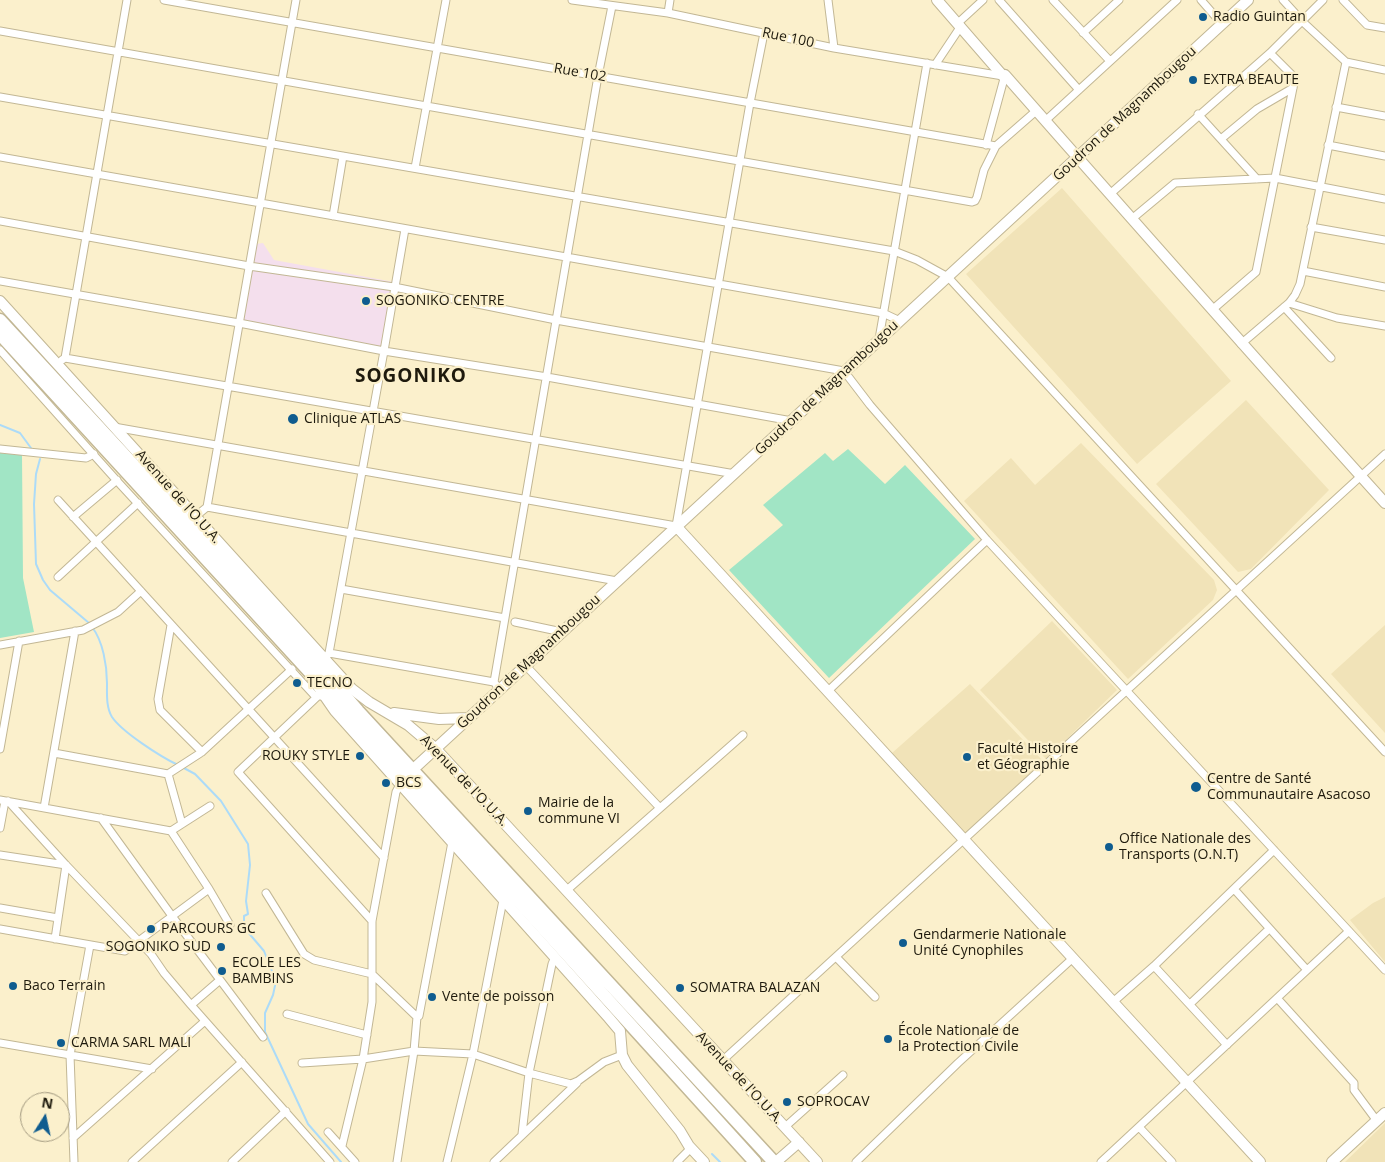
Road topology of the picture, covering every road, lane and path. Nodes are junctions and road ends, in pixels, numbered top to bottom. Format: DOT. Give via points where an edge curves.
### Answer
graph roads {
  1 [pos="127,0"];
  2 [pos="164,0"];
  3 [pos="296,0"];
  4 [pos="446,0"];
  5 [pos="572,0"];
  6 [pos="670,0"];
  7 [pos="828,0"];
  8 [pos="937,0"];
  9 [pos="983,0"];
  10 [pos="999,0"];
  11 [pos="1054,0"];
  12 [pos="1119,0"];
  13 [pos="1177,0"];
  14 [pos="1201,0"];
  15 [pos="1248,0"];
  16 [pos="1283,0"];
  17 [pos="1323,0"];
  18 [pos="1343,0"];
  19 [pos="610,4"];
  20 [pos="668,13"];
  21 [pos="1301,20"];
  22 [pos="292,23"];
  23 [pos="959,24"];
  24 [pos="1222,24"];
  25 [pos="1385,28"];
  26 [pos="0,31"];
  27 [pos="764,33"];
  28 [pos="1083,33"];
  29 [pos="436,48"];
  30 [pos="834,48"];
  31 [pos="118,52"];
  32 [pos="1270,53"];
  33 [pos="1110,61"];
  34 [pos="1346,62"];
  35 [pos="927,63"];
  36 [pos="935,65"];
  37 [pos="1385,70"];
  38 [pos="598,76"];
  39 [pos="1004,76"];
  40 [pos="282,80"];
  41 [pos="1293,88"];
  42 [pos="1079,90"];
  43 [pos="0,97"];
  44 [pos="750,103"];
  45 [pos="426,106"];
  46 [pos="1336,107"];
  47 [pos="1036,111"];
  48 [pos="1198,114"];
  49 [pos="107,115"];
  50 [pos="1385,116"];
  51 [pos="1045,121"];
  52 [pos="914,132"];
  53 [pos="588,134"];
  54 [pos="1221,139"];
  55 [pos="271,143"];
  56 [pos="986,145"];
  57 [pos="1328,145"];
  58 [pos="996,146"];
  59 [pos="343,156"];
  60 [pos="1385,156"];
  61 [pos="0,157"];
  62 [pos="1077,158"];
  63 [pos="740,161"];
  64 [pos="415,168"];
  65 [pos="97,174"];
  66 [pos="1257,178"];
  67 [pos="1275,178"];
  68 [pos="1320,186"];
  69 [pos="904,190"];
  70 [pos="1110,194"];
  71 [pos="578,196"];
  72 [pos="1385,199"];
  73 [pos="260,203"];
  74 [pos="333,216"];
  75 [pos="1133,218"];
  76 [pos="0,221"];
  77 [pos="730,222"];
  78 [pos="1311,226"];
  79 [pos="404,228"];
  80 [pos="86,237"];
  81 [pos="1385,240"];
  82 [pos="894,250"];
  83 [pos="567,257"];
  84 [pos="249,266"];
  85 [pos="1303,271"];
  86 [pos="948,277"];
  87 [pos="0,281"];
  88 [pos="719,284"];
  89 [pos="394,287"];
  90 [pos="1385,287"];
  91 [pos="76,294"];
  92 [pos="0,301"];
  93 [pos="1286,305"];
  94 [pos="1212,310"];
  95 [pos="883,313"];
  96 [pos="0,320"];
  97 [pos="556,320"];
  98 [pos="900,320"];
  99 [pos="239,323"];
  100 [pos="1385,326"];
  101 [pos="0,334"];
  102 [pos="879,340"];
  103 [pos="1242,344"];
  104 [pos="708,347"];
  105 [pos="0,350"];
  106 [pos="384,351"];
  107 [pos="1331,358"];
  108 [pos="61,361"];
  109 [pos="844,371"];
  110 [pos="546,377"];
  111 [pos="228,386"];
  112 [pos="698,404"];
  113 [pos="372,411"];
  114 [pos="792,421"];
  115 [pos="114,427"];
  116 [pos="536,440"];
  117 [pos="218,445"];
  118 [pos="0,449"];
  119 [pos="94,454"];
  120 [pos="1385,454"];
  121 [pos="687,466"];
  122 [pos="362,471"];
  123 [pos="735,474"];
  124 [pos="1361,476"];
  125 [pos="117,480"];
  126 [pos="58,500"];
  127 [pos="526,500"];
  128 [pos="138,502"];
  129 [pos="1385,503"];
  130 [pos="207,507"];
  131 [pos="196,516"];
  132 [pos="73,517"];
  133 [pos="676,526"];
  134 [pos="351,533"];
  135 [pos="987,540"];
  136 [pos="95,541"];
  137 [pos="515,562"];
  138 [pos="58,577"];
  139 [pos="617,581"];
  140 [pos="341,589"];
  141 [pos="1236,590"];
  142 [pos="141,591"];
  143 [pos="505,618"];
  144 [pos="515,622"];
  145 [pos="171,625"];
  146 [pos="75,631"];
  147 [pos="562,632"];
  148 [pos="19,641"];
  149 [pos="0,645"];
  150 [pos="321,663"];
  151 [pos="526,666"];
  152 [pos="292,669"];
  153 [pos="497,686"];
  154 [pos="1127,690"];
  155 [pos="828,691"];
  156 [pos="321,696"];
  157 [pos="249,710"];
  158 [pos="388,712"];
  159 [pos="468,718"];
  160 [pos="743,735"];
  161 [pos="274,738"];
  162 [pos="0,745"];
  163 [pos="435,748"];
  164 [pos="202,752"];
  165 [pos="1385,752"];
  166 [pos="54,753"];
  167 [pos="168,774"];
  168 [pos="406,776"];
  169 [pos="4,800"];
  170 [pos="210,806"];
  171 [pos="44,808"];
  172 [pos="660,808"];
  173 [pos="100,818"];
  174 [pos="182,824"];
  175 [pos="0,828"];
  176 [pos="171,831"];
  177 [pos="964,840"];
  178 [pos="452,842"];
  179 [pos="1274,850"];
  180 [pos="0,855"];
  181 [pos="384,858"];
  182 [pos="66,865"];
  183 [pos="209,889"];
  184 [pos="1234,889"];
  185 [pos="567,890"];
  186 [pos="266,893"];
  187 [pos="504,900"];
  188 [pos="0,908"];
  189 [pos="172,916"];
  190 [pos="58,918"];
  191 [pos="372,921"];
  192 [pos="230,925"];
  193 [pos="0,929"];
  194 [pos="1270,929"];
  195 [pos="1349,932"];
  196 [pos="55,938"];
  197 [pos="139,941"];
  198 [pos="90,944"];
  199 [pos="555,957"];
  200 [pos="836,957"];
  201 [pos="1073,958"];
  202 [pos="1154,966"];
  203 [pos="1308,970"];
  204 [pos="1385,970"];
  205 [pos="372,974"];
  206 [pos="220,980"];
  207 [pos="874,997"];
  208 [pos="1277,998"];
  209 [pos="1113,1002"];
  210 [pos="1190,1004"];
  211 [pos="191,1005"];
  212 [pos="287,1014"];
  213 [pos="417,1017"];
  214 [pos="205,1021"];
  215 [pos="367,1035"];
  216 [pos="263,1037"];
  217 [pos="0,1043"];
  218 [pos="1227,1045"];
  219 [pos="414,1051"];
  220 [pos="473,1054"];
  221 [pos="622,1055"];
  222 [pos="70,1056"];
  223 [pos="363,1059"];
  224 [pos="723,1060"];
  225 [pos="242,1062"];
  226 [pos="302,1063"];
  227 [pos="152,1069"];
  228 [pos="530,1073"];
  229 [pos="843,1075"];
  230 [pos="578,1081"];
  231 [pos="1187,1082"];
  232 [pos="286,1111"];
  233 [pos="1385,1113"];
  234 [pos="1376,1120"];
  235 [pos="785,1127"];
  236 [pos="1139,1127"];
  237 [pos="328,1132"];
  238 [pos="522,1134"];
  239 [pos="73,1138"];
  240 [pos="799,1142"];
  241 [pos="342,1146"];
  242 [pos="691,1148"];
  243 [pos="1167,1160"];
  244 [pos="74,1162"];
  245 [pos="132,1162"];
  246 [pos="232,1162"];
  247 [pos="330,1162"];
  248 [pos="355,1162"];
  249 [pos="397,1162"];
  250 [pos="447,1162"];
  251 [pos="494,1162"];
  252 [pos="677,1162"];
  253 [pos="704,1162"];
  254 [pos="755,1162"];
  255 [pos="775,1162"];
  256 [pos="817,1162"];
  257 [pos="856,1162"];
  258 [pos="1101,1162"];
  259 [pos="1260,1162"];
  260 [pos="1332,1162"];
  1 -- 31 [label="street"];
  2 -- 22 [label="street, Rue 102"];
  3 -- 22 [label="street"];
  4 -- 29 [label="street"];
  5 -- 19 [label="street, Rue 100"];
  6 -- 20 [label="street"];
  7 -- 30 [label="street"];
  8 -- 23 [label="street"];
  9 -- 23 [label="street"];
  10 -- 42 [label="street"];
  11 -- 28 [label="street"];
  12 -- 28 [label="street"];
  13 -- 33 [label="street"];
  14 -- 24 [label="street"];
  15 -- 24 [label="street, Goudron de Magnambougou"];
  16 -- 21 [label="street"];
  17 -- 21 [label="street"];
  18 -- 25 [label="street" via="1367,24"];
  19 -- 20 [label="street, Rue 100"];
  19 -- 38 [label="street"];
  20 -- 27 [label="street, Rue 100"];
  21 -- 32 [label="street"];
  21 -- 34 [label="street"];
  22 -- 29 [label="street, Rue 102"];
  22 -- 40 [label="street"];
  23 -- 36 [label="street"];
  23 -- 39 [label="street"];
  24 -- 62 [label="street, Goudron de Magnambougou"];
  26 -- 31 [label="street"];
  27 -- 30 [label="street, Rue 100"];
  27 -- 44 [label="street"];
  28 -- 33 [label="street"];
  29 -- 38 [label="street, Rue 102"];
  29 -- 45 [label="street"];
  30 -- 35 [label="street, Rue 100"];
  31 -- 40 [label="street"];
  31 -- 49 [label="street"];
  32 -- 41 [label="street" via="1295,78"];
  32 -- 48 [label="street"];
  33 -- 42 [label="street"];
  34 -- 37 [label="street"];
  34 -- 46 [label="street"];
  35 -- 36 [label="street, Rue 100"];
  35 -- 52 [label="street"];
  36 -- 39 [label="street, Rue 100"];
  38 -- 44 [label="street, Rue 102"];
  38 -- 53 [label="street"];
  39 -- 47 [label="street"];
  39 -- 56 [label="street"];
  40 -- 45 [label="street"];
  40 -- 55 [label="street"];
  41 -- 54 [label="street" via="1257,109"];
  41 -- 67 [label="street"];
  42 -- 51 [label="street"];
  43 -- 49 [label="street"];
  44 -- 52 [label="street, Rue 102"];
  44 -- 63 [label="street"];
  45 -- 53 [label="street"];
  45 -- 64 [label="street"];
  46 -- 50 [label="street"];
  46 -- 57 [label="street"];
  47 -- 51 [label="street"];
  47 -- 58 [label="street"];
  48 -- 54 [label="street"];
  48 -- 70 [label="street"];
  49 -- 55 [label="street"];
  49 -- 65 [label="street"];
  51 -- 62 [label="street"];
  52 -- 56 [label="street, Rue 102"];
  52 -- 69 [label="street"];
  53 -- 63 [label="street"];
  53 -- 71 [label="street"];
  54 -- 66 [label="street"];
  55 -- 59 [label="street"];
  55 -- 73 [label="street"];
  56 -- 58 [label="street, Rue 102"];
  57 -- 60 [label="street"];
  57 -- 68 [label="street"];
  58 -- 69 [label="street" via="984,170 975,201"];
  59 -- 64 [label="street"];
  59 -- 74 [label="street"];
  61 -- 65 [label="street"];
  62 -- 70 [label="street"];
  62 -- 86 [label="street, Goudron de Magnambougou"];
  63 -- 69 [label="street"];
  63 -- 77 [label="street"];
  64 -- 71 [label="street"];
  65 -- 73 [label="street"];
  65 -- 80 [label="street"];
  66 -- 67 [label="street"];
  66 -- 75 [label="street" via="1175,183"];
  67 -- 68 [label="street"];
  67 -- 94 [label="street" via="1256,272"];
  68 -- 72 [label="street"];
  68 -- 78 [label="street"];
  69 -- 82 [label="street"];
  70 -- 75 [label="street"];
  71 -- 77 [label="street"];
  71 -- 83 [label="street"];
  73 -- 74 [label="street"];
  73 -- 84 [label="street"];
  74 -- 79 [label="street"];
  75 -- 94 [label="street"];
  76 -- 80 [label="street"];
  77 -- 82 [label="street"];
  77 -- 88 [label="street"];
  78 -- 81 [label="street"];
  78 -- 85 [label="street"];
  79 -- 83 [label="street"];
  79 -- 89 [label="street"];
  80 -- 84 [label="street"];
  80 -- 91 [label="street"];
  82 -- 86 [label="street"];
  82 -- 95 [label="street"];
  83 -- 88 [label="street"];
  83 -- 97 [label="street"];
  84 -- 89 [label="street"];
  84 -- 99 [label="street"];
  85 -- 90 [label="street"];
  85 -- 93 [label="street" via="1295,295"];
  86 -- 98 [label="street, Goudron de Magnambougou"];
  86 -- 141 [label="street"];
  87 -- 91 [label="street"];
  88 -- 95 [label="street"];
  88 -- 104 [label="street"];
  89 -- 97 [label="street"];
  89 -- 106 [label="street"];
  91 -- 99 [label="street"];
  91 -- 108 [label="street"];
  92 -- 108 [label="street, Avenue de l'O.U.A."];
  93 -- 100 [label="street"];
  93 -- 103 [label="street"];
  93 -- 107 [label="street"];
  94 -- 103 [label="street"];
  95 -- 98 [label="street"];
  95 -- 102 [label="street"];
  96 -- 150 [label="highway, Avenue de l'O.U.A."];
  97 -- 104 [label="street"];
  97 -- 110 [label="street"];
  98 -- 102 [label="street, Goudron de Magnambougou"];
  99 -- 106 [label="street"];
  99 -- 111 [label="street"];
  101 -- 150 [label="highway, Avenue de l'O.U.A."];
  102 -- 109 [label="street, Goudron de Magnambougou"];
  103 -- 124 [label="street"];
  104 -- 109 [label="street"];
  104 -- 112 [label="street"];
  105 -- 119 [label="street, Avenue de l'O.U.A."];
  106 -- 110 [label="street"];
  106 -- 113 [label="street"];
  108 -- 111 [label="street"];
  108 -- 115 [label="street, Avenue de l'O.U.A."];
  109 -- 114 [label="street, Goudron de Magnambougou"];
  109 -- 135 [label="street"];
  110 -- 112 [label="street"];
  110 -- 116 [label="street"];
  111 -- 113 [label="street"];
  111 -- 117 [label="street"];
  112 -- 114 [label="street"];
  112 -- 121 [label="street"];
  113 -- 116 [label="street"];
  113 -- 122 [label="street"];
  114 -- 123 [label="street, Goudron de Magnambougou"];
  115 -- 117 [label="street"];
  115 -- 131 [label="street, Avenue de l'O.U.A."];
  116 -- 121 [label="street"];
  116 -- 127 [label="street"];
  117 -- 122 [label="street"];
  117 -- 130 [label="street"];
  118 -- 119 [label="street" via="86,458"];
  119 -- 125 [label="street, Avenue de l'O.U.A."];
  120 -- 124 [label="street"];
  121 -- 123 [label="street"];
  121 -- 133 [label="street"];
  122 -- 127 [label="street"];
  122 -- 134 [label="street"];
  123 -- 133 [label="street, Goudron de Magnambougou"];
  124 -- 129 [label="street"];
  124 -- 141 [label="street"];
  125 -- 128 [label="street, Avenue de l'O.U.A."];
  125 -- 132 [label="street"];
  126 -- 132 [label="street"];
  127 -- 133 [label="street"];
  127 -- 137 [label="street"];
  128 -- 136 [label="street"];
  128 -- 152 [label="street, Avenue de l'O.U.A."];
  130 -- 131 [label="street"];
  130 -- 134 [label="street"];
  131 -- 150 [label="street, Avenue de l'O.U.A."];
  132 -- 136 [label="street"];
  133 -- 139 [label="street, Goudron de Magnambougou"];
  133 -- 155 [label="street"];
  134 -- 137 [label="street"];
  134 -- 140 [label="street"];
  135 -- 154 [label="street"];
  135 -- 155 [label="street"];
  136 -- 138 [label="street"];
  136 -- 142 [label="street"];
  137 -- 139 [label="street"];
  137 -- 143 [label="street"];
  139 -- 147 [label="street, Goudron de Magnambougou"];
  140 -- 143 [label="street"];
  140 -- 150 [label="street"];
  141 -- 154 [label="street"];
  141 -- 165 [label="street"];
  142 -- 145 [label="street"];
  142 -- 146 [label="street" via="118,612"];
  143 -- 153 [label="street"];
  144 -- 147 [label="street"];
  145 -- 157 [label="street"];
  145 -- 164 [label="street" via="158,706"];
  146 -- 148 [label="street"];
  146 -- 166 [label="street"];
  147 -- 151 [label="street, Goudron de Magnambougou"];
  148 -- 149 [label="street"];
  148 -- 162 [label="street"];
  150 -- 153 [label="street"];
  150 -- 156 [label="street"];
  150 -- 158 [label="street, Avenue de l'O.U.A." via="369,702"];
  150 -- 168 [label="highway, Avenue de l'O.U.A."];
  151 -- 153 [label="street, Goudron de Magnambougou"];
  151 -- 172 [label="street"];
  152 -- 156 [label="street, Avenue de l'O.U.A." via="314,695"];
  152 -- 157 [label="street"];
  153 -- 159 [label="street, Goudron de Magnambougou"];
  154 -- 177 [label="street"];
  154 -- 179 [label="street"];
  155 -- 177 [label="street"];
  156 -- 161 [label="street"];
  156 -- 168 [label="street, Avenue de l'O.U.A."];
  157 -- 161 [label="street"];
  157 -- 164 [label="street"];
  158 -- 159 [label="street" via="439,719"];
  158 -- 163 [label="street, Avenue de l'O.U.A." via="408,724"];
  159 -- 163 [label="street, Goudron de Magnambougou"];
  160 -- 172 [label="street"];
  161 -- 181 [label="street"];
  161 -- 191 [label="street" via="238,772"];
  163 -- 168 [label="street, Goudron de Magnambougou"];
  163 -- 185 [label="street, Avenue de l'O.U.A."];
  164 -- 167 [label="street"];
  166 -- 167 [label="street"];
  166 -- 171 [label="street"];
  167 -- 174 [label="street"];
  168 -- 178 [label="street, Avenue de l'O.U.A."];
  168 -- 181 [label="street" via="396,792"];
  168 -- 254 [label="highway, Avenue de l'O.U.A."];
  168 -- 255 [label="highway, Avenue de l'O.U.A."];
  169 -- 171 [label="street"];
  169 -- 175 [label="street"];
  169 -- 182 [label="street"];
  170 -- 174 [label="street"];
  171 -- 173 [label="street"];
  172 -- 185 [label="street"];
  173 -- 176 [label="street"];
  173 -- 189 [label="street"];
  174 -- 176 [label="street"];
  176 -- 183 [label="street"];
  177 -- 200 [label="street"];
  177 -- 201 [label="street"];
  178 -- 187 [label="street, Avenue de l'O.U.A."];
  178 -- 213 [label="street"];
  179 -- 184 [label="street"];
  179 -- 195 [label="street"];
  180 -- 182 [label="street"];
  181 -- 191 [label="street"];
  182 -- 190 [label="street"];
  182 -- 197 [label="street"];
  183 -- 189 [label="street"];
  183 -- 192 [label="street"];
  184 -- 194 [label="street"];
  184 -- 202 [label="street"];
  185 -- 224 [label="street, Avenue de l'O.U.A."];
  186 -- 205 [label="street" via="304,954 314,960"];
  187 -- 199 [label="street, Avenue de l'O.U.A."];
  187 -- 220 [label="street"];
  188 -- 190 [label="street"];
  189 -- 197 [label="street"];
  189 -- 206 [label="street"];
  190 -- 196 [label="street"];
  191 -- 205 [label="street"];
  193 -- 196 [label="street"];
  194 -- 203 [label="street"];
  194 -- 210 [label="street"];
  195 -- 203 [label="street"];
  195 -- 204 [label="street"];
  196 -- 198 [label="street"];
  197 -- 198 [label="street" via="125,951"];
  197 -- 211 [label="street"];
  198 -- 222 [label="street"];
  199 -- 221 [label="street, Avenue de l'O.U.A." via="620,1031"];
  199 -- 228 [label="street"];
  200 -- 207 [label="street"];
  200 -- 224 [label="street"];
  201 -- 209 [label="street"];
  201 -- 257 [label="street"];
  202 -- 209 [label="street"];
  202 -- 210 [label="street"];
  203 -- 208 [label="street"];
  205 -- 213 [label="street"];
  205 -- 215 [label="street"];
  206 -- 211 [label="street"];
  206 -- 216 [label="street"];
  208 -- 218 [label="street"];
  208 -- 234 [label="street" via="1354,1083 1354,1090"];
  209 -- 231 [label="street"];
  210 -- 218 [label="street"];
  211 -- 214 [label="street"];
  212 -- 215 [label="street"];
  213 -- 219 [label="street"];
  214 -- 225 [label="street"];
  214 -- 227 [label="street"];
  215 -- 223 [label="street"];
  217 -- 222 [label="street"];
  218 -- 231 [label="street"];
  219 -- 220 [label="street"];
  219 -- 223 [label="street"];
  219 -- 249 [label="street"];
  220 -- 228 [label="street"];
  220 -- 250 [label="street"];
  221 -- 230 [label="street" via="604,1062"];
  221 -- 242 [label="street, Avenue de l'O.U.A."];
  222 -- 227 [label="street"];
  222 -- 239 [label="street"];
  223 -- 226 [label="street"];
  223 -- 241 [label="street"];
  224 -- 235 [label="street, Avenue de l'O.U.A."];
  225 -- 232 [label="street"];
  225 -- 245 [label="street"];
  227 -- 239 [label="street"];
  228 -- 230 [label="street" via="570,1084"];
  228 -- 238 [label="street"];
  229 -- 235 [label="street"];
  230 -- 238 [label="street"];
  231 -- 236 [label="street"];
  231 -- 259 [label="street"];
  232 -- 246 [label="street"];
  232 -- 247 [label="street"];
  233 -- 234 [label="street"];
  234 -- 260 [label="street"];
  235 -- 240 [label="street, Avenue de l'O.U.A."];
  236 -- 243 [label="street"];
  236 -- 258 [label="street"];
  237 -- 241 [label="street"];
  238 -- 251 [label="street"];
  239 -- 244 [label="street"];
  240 -- 255 [label="street"];
  240 -- 256 [label="street, Avenue de l'O.U.A."];
  241 -- 248 [label="street"];
  242 -- 252 [label="street"];
  242 -- 253 [label="street, Avenue de l'O.U.A."];
}
